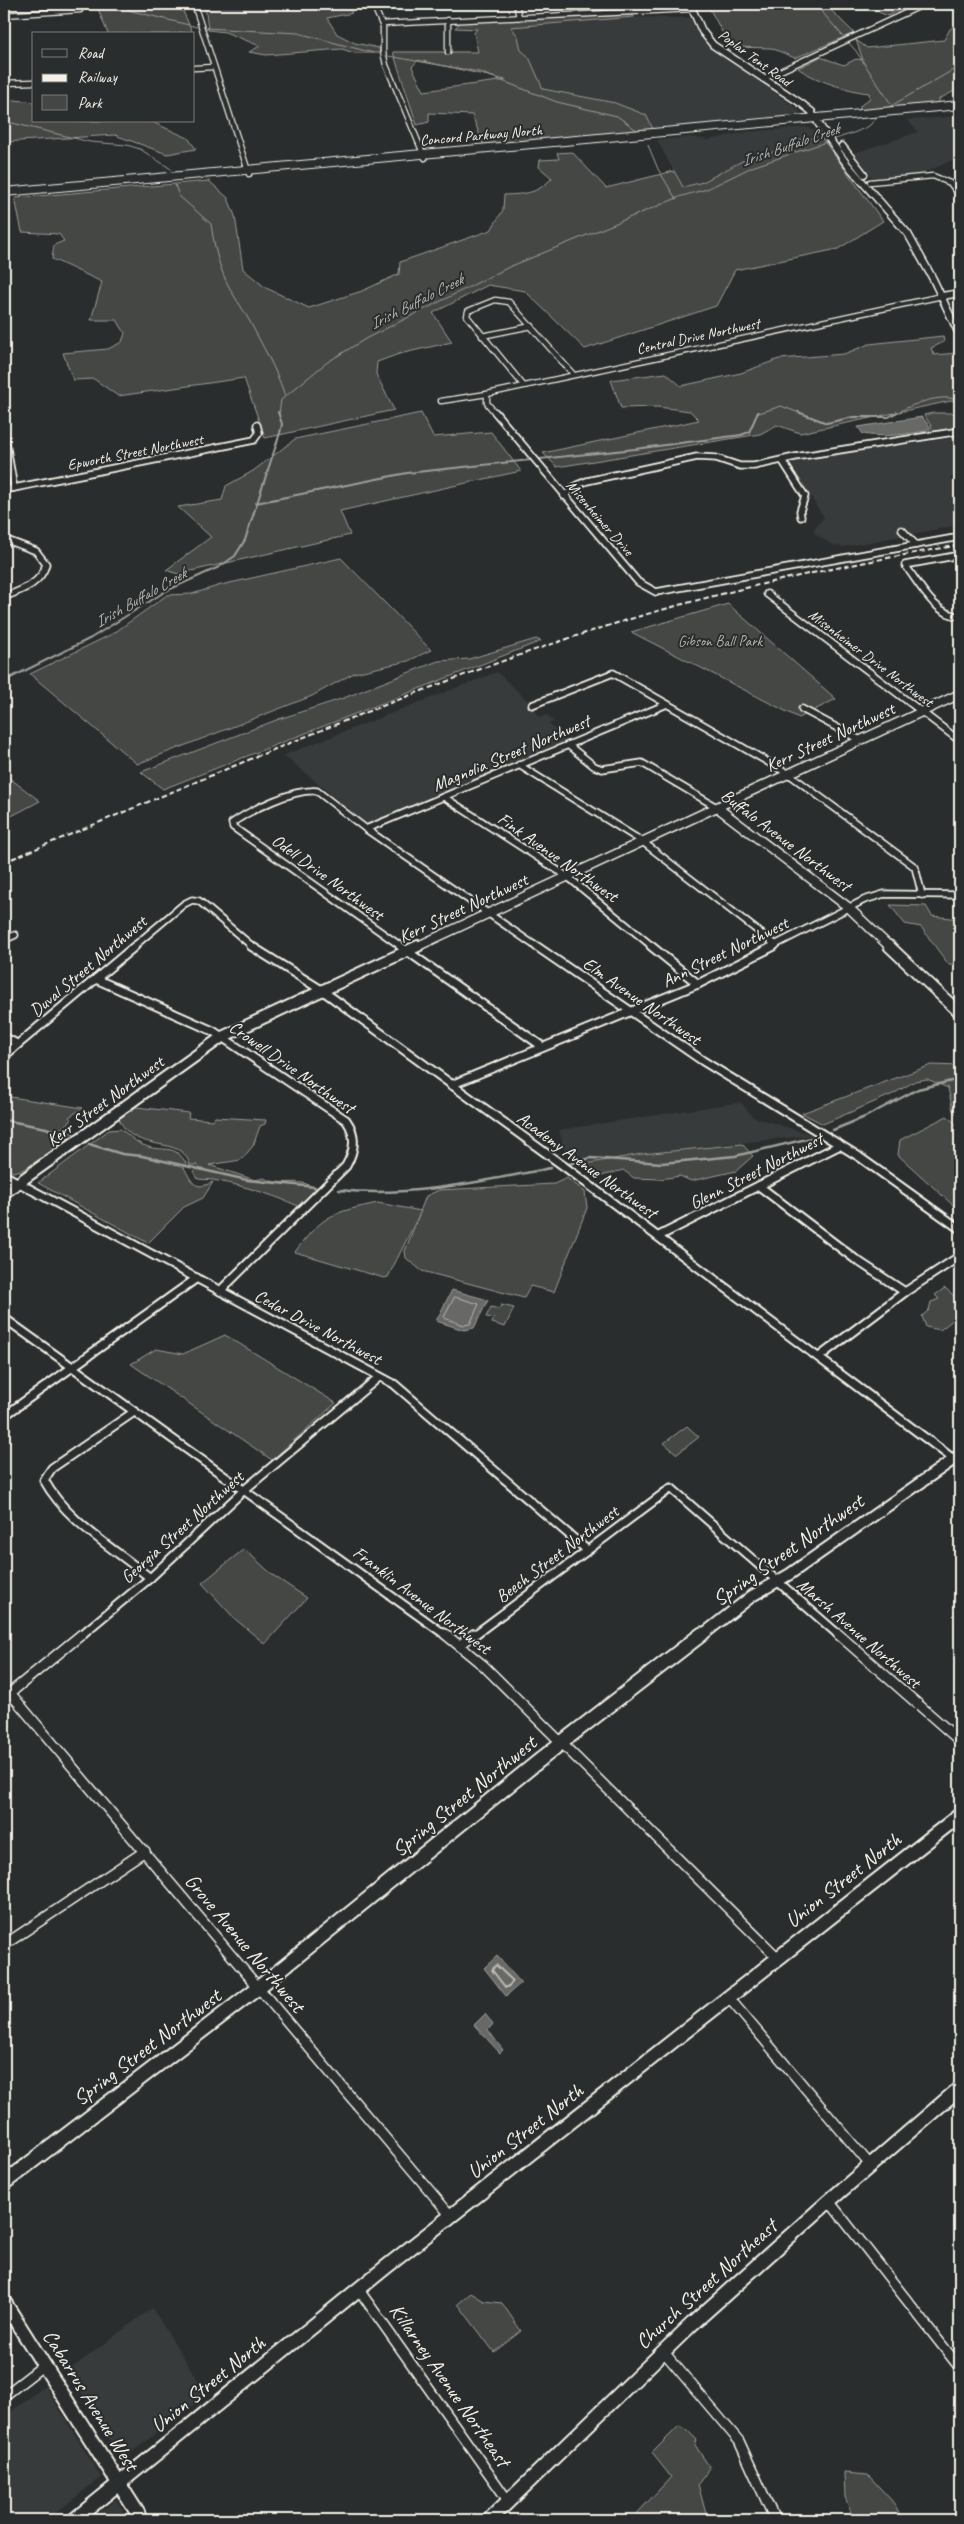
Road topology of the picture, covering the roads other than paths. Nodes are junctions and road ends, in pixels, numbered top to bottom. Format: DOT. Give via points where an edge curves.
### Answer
graph roads {
  1 [pos="194,4"];
  2 [pos="373,4"];
  3 [pos="516,4"];
  4 [pos="926,4"];
  5 [pos="692,7"];
  6 [pos="80,10"];
  7 [pos="4,15"];
  8 [pos="519,17"];
  9 [pos="448,20"];
  10 [pos="382,24"];
  11 [pos="448,52"];
  12 [pos="214,67"];
  13 [pos="195,68"];
  14 [pos="762,79"];
  15 [pos="32,82"];
  16 [pos="4,83"];
  17 [pos="960,108"];
  18 [pos="914,112"];
  19 [pos="862,117"];
  20 [pos="820,125"];
  21 [pos="692,132"];
  22 [pos="840,151"];
  23 [pos="424,156"];
  24 [pos="248,172"];
  25 [pos="868,179"];
  26 [pos="4,192"];
  27 [pos="960,196"];
  28 [pos="4,197"];
  29 [pos="882,202"];
  30 [pos="960,293"];
  31 [pos="942,296"];
  32 [pos="532,326"];
  33 [pos="482,336"];
  34 [pos="960,336"];
  35 [pos="573,374"];
  36 [pos="523,384"];
  37 [pos="487,394"];
  38 [pos="441,401"];
  39 [pos="257,425"];
  40 [pos="960,431"];
  41 [pos="4,432"];
  42 [pos="782,460"];
  43 [pos="14,488"];
  44 [pos="4,490"];
  45 [pos="564,496"];
  46 [pos="801,517"];
  47 [pos="902,530"];
  48 [pos="960,537"];
  49 [pos="4,539"];
  50 [pos="916,545"];
  51 [pos="960,555"];
  52 [pos="766,594"];
  53 [pos="4,597"];
  54 [pos="960,616"];
  55 [pos="960,694"];
  56 [pos="668,704"];
  57 [pos="532,705"];
  58 [pos="802,709"];
  59 [pos="921,711"];
  60 [pos="860,740"];
  61 [pos="960,741"];
  62 [pos="568,745"];
  63 [pos="519,765"];
  64 [pos="789,774"];
  65 [pos="444,797"];
  66 [pos="718,808"];
  67 [pos="366,830"];
  68 [pos="243,834"];
  69 [pos="643,842"];
  70 [pos="568,877"];
  71 [pos="922,895"];
  72 [pos="960,895"];
  73 [pos="192,900"];
  74 [pos="848,907"];
  75 [pos="489,914"];
  76 [pos="15,935"];
  77 [pos="4,940"];
  78 [pos="776,945"];
  79 [pos="406,952"];
  80 [pos="96,979"];
  81 [pos="698,984"];
  82 [pos="323,991"];
  83 [pos="631,1012"];
  84 [pos="960,1013"];
  85 [pos="4,1037"];
  86 [pos="222,1037"];
  87 [pos="17,1044"];
  88 [pos="543,1048"];
  89 [pos="4,1056"];
  90 [pos="451,1085"];
  91 [pos="840,1145"];
  92 [pos="4,1176"];
  93 [pos="18,1183"];
  94 [pos="759,1186"];
  95 [pos="4,1193"];
  96 [pos="960,1229"];
  97 [pos="659,1236"];
  98 [pos="960,1256"];
  99 [pos="197,1278"];
  100 [pos="220,1291"];
  101 [pos="905,1292"];
  102 [pos="4,1318"];
  103 [pos="819,1357"];
  104 [pos="73,1367"];
  105 [pos="380,1377"];
  106 [pos="134,1412"];
  107 [pos="4,1416"];
  108 [pos="958,1459"];
  109 [pos="671,1488"];
  110 [pos="243,1490"];
  111 [pos="587,1550"];
  112 [pos="150,1578"];
  113 [pos="777,1581"];
  114 [pos="460,1645"];
  115 [pos="7,1696"];
  116 [pos="960,1741"];
  117 [pos="561,1743"];
  118 [pos="960,1815"];
  119 [pos="145,1851"];
  120 [pos="4,1946"];
  121 [pos="778,1958"];
  122 [pos="259,1987"];
  123 [pos="729,1998"];
  124 [pos="960,2088"];
  125 [pos="871,2166"];
  126 [pos="4,2183"];
  127 [pos="829,2201"];
  128 [pos="451,2216"];
  129 [pos="359,2290"];
  130 [pos="4,2302"];
  131 [pos="662,2352"];
  132 [pos="44,2365"];
  133 [pos="960,2368"];
  134 [pos="4,2396"];
  135 [pos="119,2484"];
  136 [pos="509,2503"];
  137 [pos="74,2520"];
  138 [pos="142,2520"];
  139 [pos="490,2520"];
  140 [pos="775,2520"];
  1 -- 12 [label="street"];
  2 -- 10 [label="street"];
  3 -- 8 [label="street"];
  4 -- 14 [label="street"];
  5 -- 8 [label="street"];
  5 -- 14 [label="street, Poplar Tent Road" via="702,31 713,44"];
  6 -- 7 [label="street"];
  8 -- 9 [label="street"];
  9 -- 10 [label="street"];
  9 -- 11 [label="street"];
  10 -- 23 [label="street" via="386,65"];
  12 -- 13 [label="street"];
  12 -- 24 [label="street"];
  14 -- 20 [label="street, Poplar Tent Road" via="796,102"];
  15 -- 16 [label="street"];
  17 -- 18 [label="highway, Concord Parkway North"];
  18 -- 19 [label="highway, Concord Parkway North"];
  18 -- 19 [label="highway, Concord Parkway North"];
  19 -- 20 [label="highway, Concord Parkway North"];
  20 -- 21 [label="highway, Concord Parkway North"];
  20 -- 21 [label="highway, Concord Parkway North" via="768,123"];
  20 -- 22 [label="street, Poplar Tent Road"];
  21 -- 23 [label="highway, Concord Parkway North"];
  21 -- 23 [label="highway, Concord Parkway North"];
  22 -- 25 [label="street"];
  22 -- 29 [label="street"];
  23 -- 24 [label="highway, Concord Parkway North"];
  24 -- 26 [label="highway, Concord Parkway North"];
  24 -- 28 [label="highway, Concord Parkway North"];
  25 -- 27 [label="street" via="932,176 950,183"];
  25 -- 29 [label="street"];
  29 -- 31 [label="street" via="908,234"];
  30 -- 31 [label="street, Central Drive Northwest"];
  31 -- 34 [label="street"];
  31 -- 35 [label="street, Central Drive Northwest"];
  32 -- 33 [label="street"];
  32 -- 33 [label="street" via="512,304 495,300 466,313"];
  32 -- 35 [label="street"];
  33 -- 36 [label="street"];
  35 -- 36 [label="street, Central Drive Northwest"];
  36 -- 37 [label="street, Central Drive Northwest"];
  37 -- 38 [label="street, Central Drive Northwest"];
  37 -- 45 [label="street, Misenheimer Drive" via="487,403"];
  39 -- 43 [label="street, Epworth Street Northwest" via="259,433 254,440"];
  40 -- 42 [label="street"];
  41 -- 43 [label="street"];
  42 -- 45 [label="street" via="748,466 697,457 587,481"];
  42 -- 46 [label="street" via="805,496 806,501 800,508"];
  43 -- 44 [label="street, Epworth Street Northwest"];
  45 -- 50 [label="street, Misenheimer Drive" via="646,589 662,592"];
  47 -- 50 [label="street"];
  48 -- 50 [label="street, Misenheimer Drive"];
  49 -- 53 [label="street" via="36,551 46,564 44,574 37,581"];
  51 -- 54 [label="street" via="905,565 941,611"];
  52 -- 59 [label="street, Misenheimer Drive Northwest"];
  55 -- 59 [label="street, Kerr Street Northwest"];
  56 -- 57 [label="street" via="612,673"];
  56 -- 62 [label="street, Magnolia Street Northwest"];
  56 -- 64 [label="street"];
  58 -- 60 [label="street"];
  59 -- 60 [label="street, Kerr Street Northwest"];
  59 -- 61 [label="street, Misenheimer Drive Northwest"];
  60 -- 64 [label="street, Kerr Street Northwest"];
  62 -- 63 [label="street, Magnolia Street Northwest"];
  62 -- 66 [label="street, Buffalo Avenue Northwest" via="602,769 615,769 637,762 642,764"];
  63 -- 65 [label="street, Magnolia Street Northwest"];
  63 -- 69 [label="street"];
  64 -- 66 [label="street, Kerr Street Northwest"];
  64 -- 71 [label="street" via="916,867"];
  65 -- 67 [label="street, Magnolia Street Northwest"];
  65 -- 70 [label="street, Fink Avenue Northwest"];
  66 -- 69 [label="street, Kerr Street Northwest"];
  66 -- 74 [label="street, Buffalo Avenue Northwest"];
  67 -- 68 [label="street, Elm Avenue Northwest" via="322,794 312,790 235,820 233,827"];
  67 -- 75 [label="street, Elm Avenue Northwest"];
  68 -- 79 [label="street, Odell Drive Northwest"];
  69 -- 70 [label="street, Kerr Street Northwest"];
  69 -- 78 [label="street"];
  70 -- 75 [label="street, Kerr Street Northwest"];
  70 -- 81 [label="street, Fink Avenue Northwest"];
  71 -- 72 [label="street, Ann Street Northwest"];
  71 -- 74 [label="street, Ann Street Northwest" via="884,894"];
  73 -- 80 [label="street, Duval Street Northwest"];
  73 -- 82 [label="street, Academy Avenue Northwest" via="199,902 248,944"];
  74 -- 78 [label="street, Ann Street Northwest"];
  74 -- 84 [label="street, Buffalo Avenue Northwest"];
  75 -- 79 [label="street, Kerr Street Northwest"];
  75 -- 83 [label="street, Elm Avenue Northwest"];
  76 -- 77 [label="street"];
  78 -- 81 [label="street, Ann Street Northwest"];
  79 -- 82 [label="street, Kerr Street Northwest"];
  79 -- 88 [label="street, Odell Drive Northwest"];
  80 -- 86 [label="street, Crowell Drive Northwest"];
  80 -- 87 [label="street, Duval Street Northwest"];
  81 -- 83 [label="street, Ann Street Northwest"];
  82 -- 86 [label="street, Kerr Street Northwest"];
  82 -- 90 [label="street, Academy Avenue Northwest"];
  83 -- 88 [label="street, Ann Street Northwest"];
  83 -- 91 [label="street, Elm Avenue Northwest" via="702,1061"];
  85 -- 87 [label="street"];
  86 -- 93 [label="street, Kerr Street Northwest"];
  86 -- 100 [label="street, Crowell Drive Northwest" via="346,1120 354,1130 355,1146 346,1166"];
  87 -- 89 [label="street, Duval Street Northwest"];
  88 -- 90 [label="street, Ann Street Northwest"];
  90 -- 97 [label="street, Academy Avenue Northwest"];
  91 -- 94 [label="street, Glenn Street Northwest"];
  91 -- 96 [label="street, Elm Avenue Northwest"];
  92 -- 93 [label="street, Cedar Drive Northwest"];
  93 -- 95 [label="street, Kerr Street Northwest"];
  93 -- 99 [label="street, Cedar Drive Northwest"];
  94 -- 97 [label="street, Glenn Street Northwest"];
  94 -- 101 [label="street"];
  97 -- 103 [label="street, Academy Avenue Northwest"];
  98 -- 101 [label="street"];
  99 -- 100 [label="street, Cedar Drive Northwest"];
  99 -- 104 [label="street"];
  100 -- 105 [label="street, Cedar Drive Northwest"];
  101 -- 103 [label="street"];
  102 -- 104 [label="street, Franklin Avenue Northwest"];
  103 -- 108 [label="street, Academy Avenue Northwest"];
  104 -- 106 [label="street, Franklin Avenue Northwest"];
  104 -- 107 [label="street"];
  105 -- 110 [label="street, Georgia Street Northwest"];
  105 -- 111 [label="street, Cedar Drive Northwest" via="407,1394"];
  106 -- 110 [label="street, Franklin Avenue Northwest"];
  106 -- 112 [label="street" via="52,1468 44,1480 46,1489 61,1504"];
  108 -- 113 [label="street, Spring Street Northwest"];
  109 -- 111 [label="street, Beech Street Northwest"];
  109 -- 113 [label="street, Marsh Avenue Northwest"];
  110 -- 112 [label="street, Georgia Street Northwest"];
  110 -- 114 [label="street, Franklin Avenue Northwest"];
  111 -- 114 [label="street, Beech Street Northwest"];
  112 -- 115 [label="street, Georgia Street Northwest"];
  113 -- 116 [label="street, Marsh Avenue Northwest"];
  113 -- 117 [label="street, Spring Street Northwest"];
  114 -- 117 [label="street, Franklin Avenue Northwest"];
  115 -- 119 [label="street, Grove Avenue Northwest"];
  117 -- 121 [label="street, Franklin Avenue Northwest"];
  117 -- 122 [label="street, Spring Street Northwest"];
  118 -- 121 [label="street, Union Street North"];
  119 -- 120 [label="street"];
  119 -- 122 [label="street, Grove Avenue Northwest"];
  121 -- 123 [label="street, Union Street North"];
  122 -- 126 [label="street, Spring Street Northwest"];
  122 -- 128 [label="street, Grove Avenue Northwest"];
  123 -- 125 [label="street"];
  123 -- 128 [label="street, Union Street North"];
  124 -- 125 [label="street, Church Street Northeast"];
  125 -- 127 [label="street, Church Street Northeast"];
  127 -- 131 [label="street, Church Street Northeast"];
  127 -- 133 [label="street"];
  128 -- 129 [label="street, Union Street North"];
  129 -- 135 [label="street, Union Street North"];
  129 -- 136 [label="street, Killarney Avenue Northeast"];
  130 -- 132 [label="street, Cabarrus Avenue West"];
  131 -- 136 [label="street, Church Street Northeast"];
  131 -- 140 [label="street" via="739,2441"];
  132 -- 134 [label="street"];
  132 -- 135 [label="street, Cabarrus Avenue West"];
  135 -- 137 [label="street, Union Street North"];
  135 -- 138 [label="street, Cabarrus Avenue West"];
  136 -- 139 [label="street, Church Street Northeast"];
}
